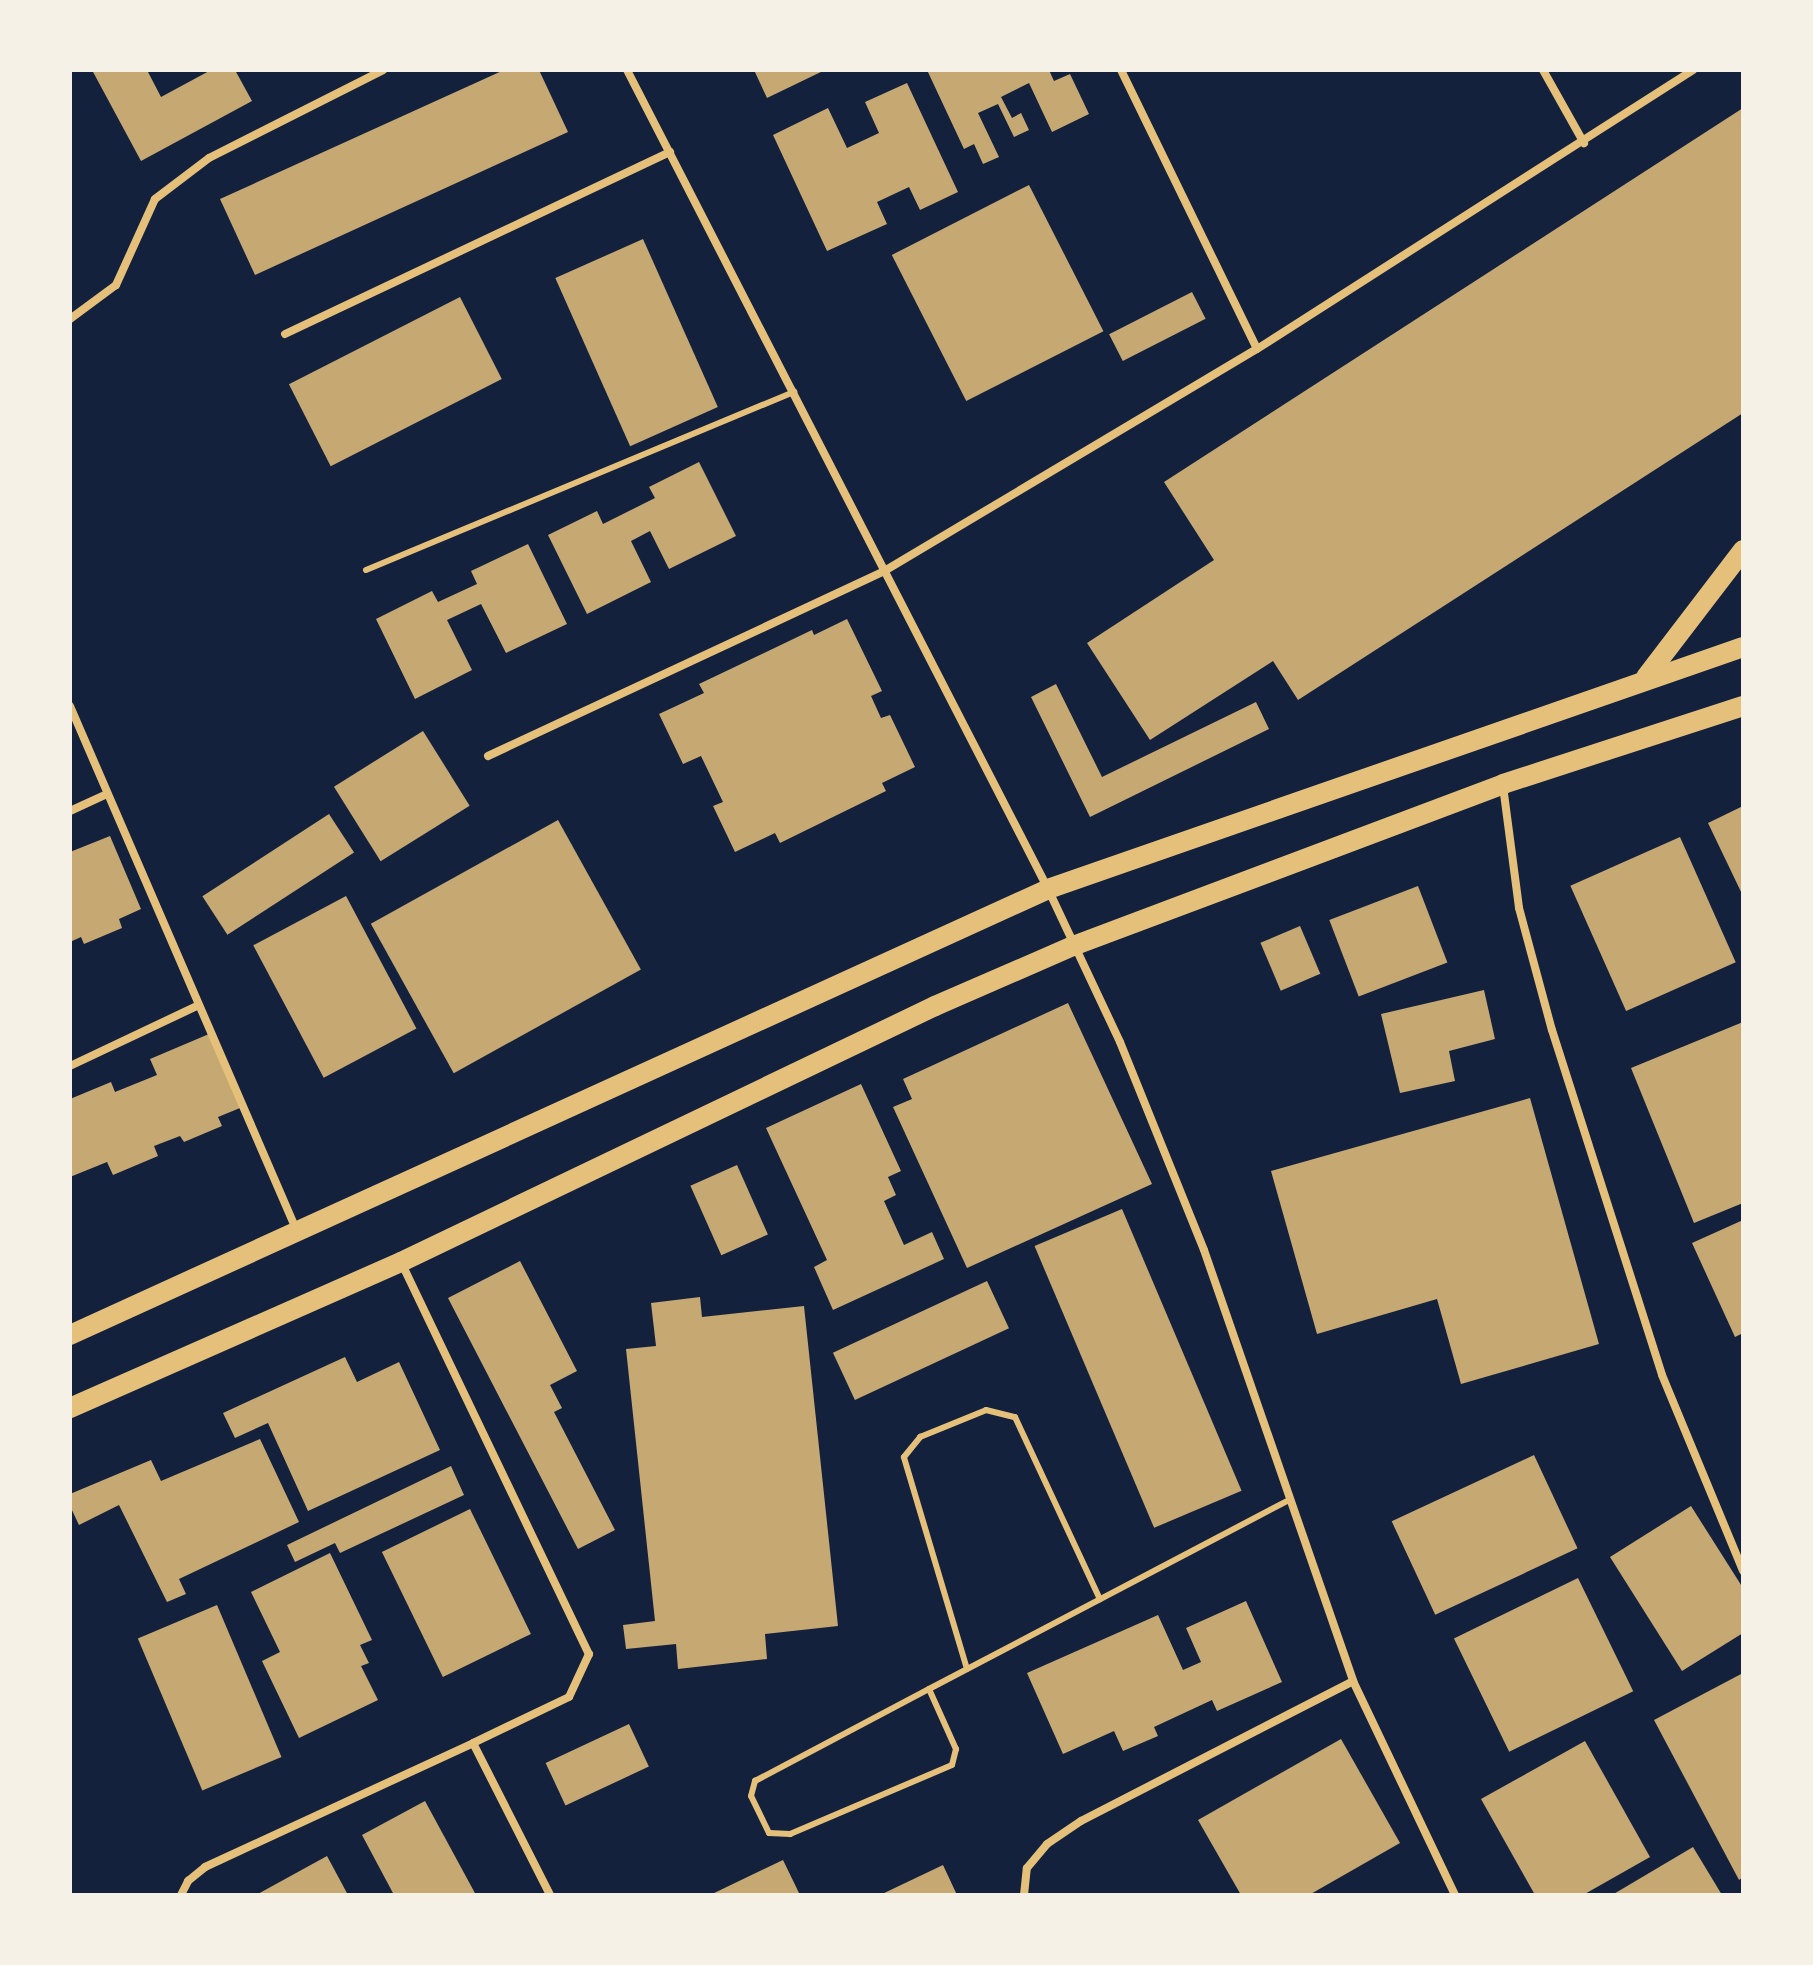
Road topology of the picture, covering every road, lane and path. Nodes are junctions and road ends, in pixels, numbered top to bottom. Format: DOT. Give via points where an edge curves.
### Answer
graph roads {
  1 [pos="383,70"];
  2 [pos="627,70"];
  3 [pos="1121,70"];
  4 [pos="1543,70"];
  5 [pos="1693,70"];
  6 [pos="1584,143"];
  7 [pos="670,152"];
  8 [pos="70,319"];
  9 [pos="285,334"];
  10 [pos="1257,349"];
  11 [pos="794,392"];
  12 [pos="1743,550"];
  13 [pos="366,570"];
  14 [pos="886,570"];
  15 [pos="1743,647"];
  16 [pos="1645,679"];
  17 [pos="70,706"];
  18 [pos="1743,706"];
  19 [pos="488,756"];
  20 [pos="1503,784"];
  21 [pos="107,794"];
  22 [pos="70,811"];
  23 [pos="1048,889"];
  24 [pos="1073,946"];
  25 [pos="197,1006"];
  26 [pos="70,1066"];
  27 [pos="296,1229"];
  28 [pos="401,1262"];
  29 [pos="70,1335"];
  30 [pos="70,1408"];
  31 [pos="1289,1500"];
  32 [pos="1743,1571"];
  33 [pos="1100,1599"];
  34 [pos="967,1669"];
  35 [pos="1353,1681"];
  36 [pos="929,1689"];
  37 [pos="473,1743"];
  38 [pos="181,1895"];
  39 [pos="550,1895"];
  40 [pos="1024,1895"];
  41 [pos="1455,1895"];
  1 -- 8 [label="street" via="209,158 155,199 116,285"];
  2 -- 7 [label="street"];
  3 -- 10 [label="street"];
  4 -- 6 [label="street"];
  5 -- 6 [label="street"];
  6 -- 10 [label="street"];
  7 -- 9 [label="street"];
  7 -- 11 [label="street"];
  10 -- 14 [label="street"];
  11 -- 13 [label="lane"];
  11 -- 14 [label="street"];
  12 -- 16 [label="main road"];
  14 -- 19 [label="street"];
  14 -- 23 [label="street"];
  15 -- 16 [label="main road"];
  16 -- 23 [label="main road"];
  17 -- 21 [label="street"];
  18 -- 20 [label="main road"];
  20 -- 24 [label="main road"];
  20 -- 32 [label="street" via="1519,908 1556,1045 1662,1375"];
  21 -- 22 [label="street"];
  21 -- 25 [label="street"];
  23 -- 24 [label="street"];
  23 -- 27 [label="main road"];
  24 -- 28 [label="main road" via="907,1019"];
  24 -- 31 [label="street" via="1161,1134"];
  25 -- 26 [label="street"];
  25 -- 27 [label="street"];
  27 -- 29 [label="main road"];
  28 -- 30 [label="main road"];
  28 -- 37 [label="street" via="589,1654 569,1697"];
  31 -- 33 [label="lane"];
  31 -- 35 [label="street"];
  33 -- 34 [label="lane"];
  33 -- 34 [label="lane" via="1015,1417 986,1410 920,1437 904,1457"];
  34 -- 36 [label="lane"];
  35 -- 40 [label="street" via="1081,1821 1047,1844 1027,1868"];
  35 -- 41 [label="street"];
  36 -- 36 [label="lane" via="755,1781 751,1796 769,1833 790,1834 952,1765 956,1749"];
  37 -- 38 [label="street" via="205,1867"];
  37 -- 39 [label="street"];
}
